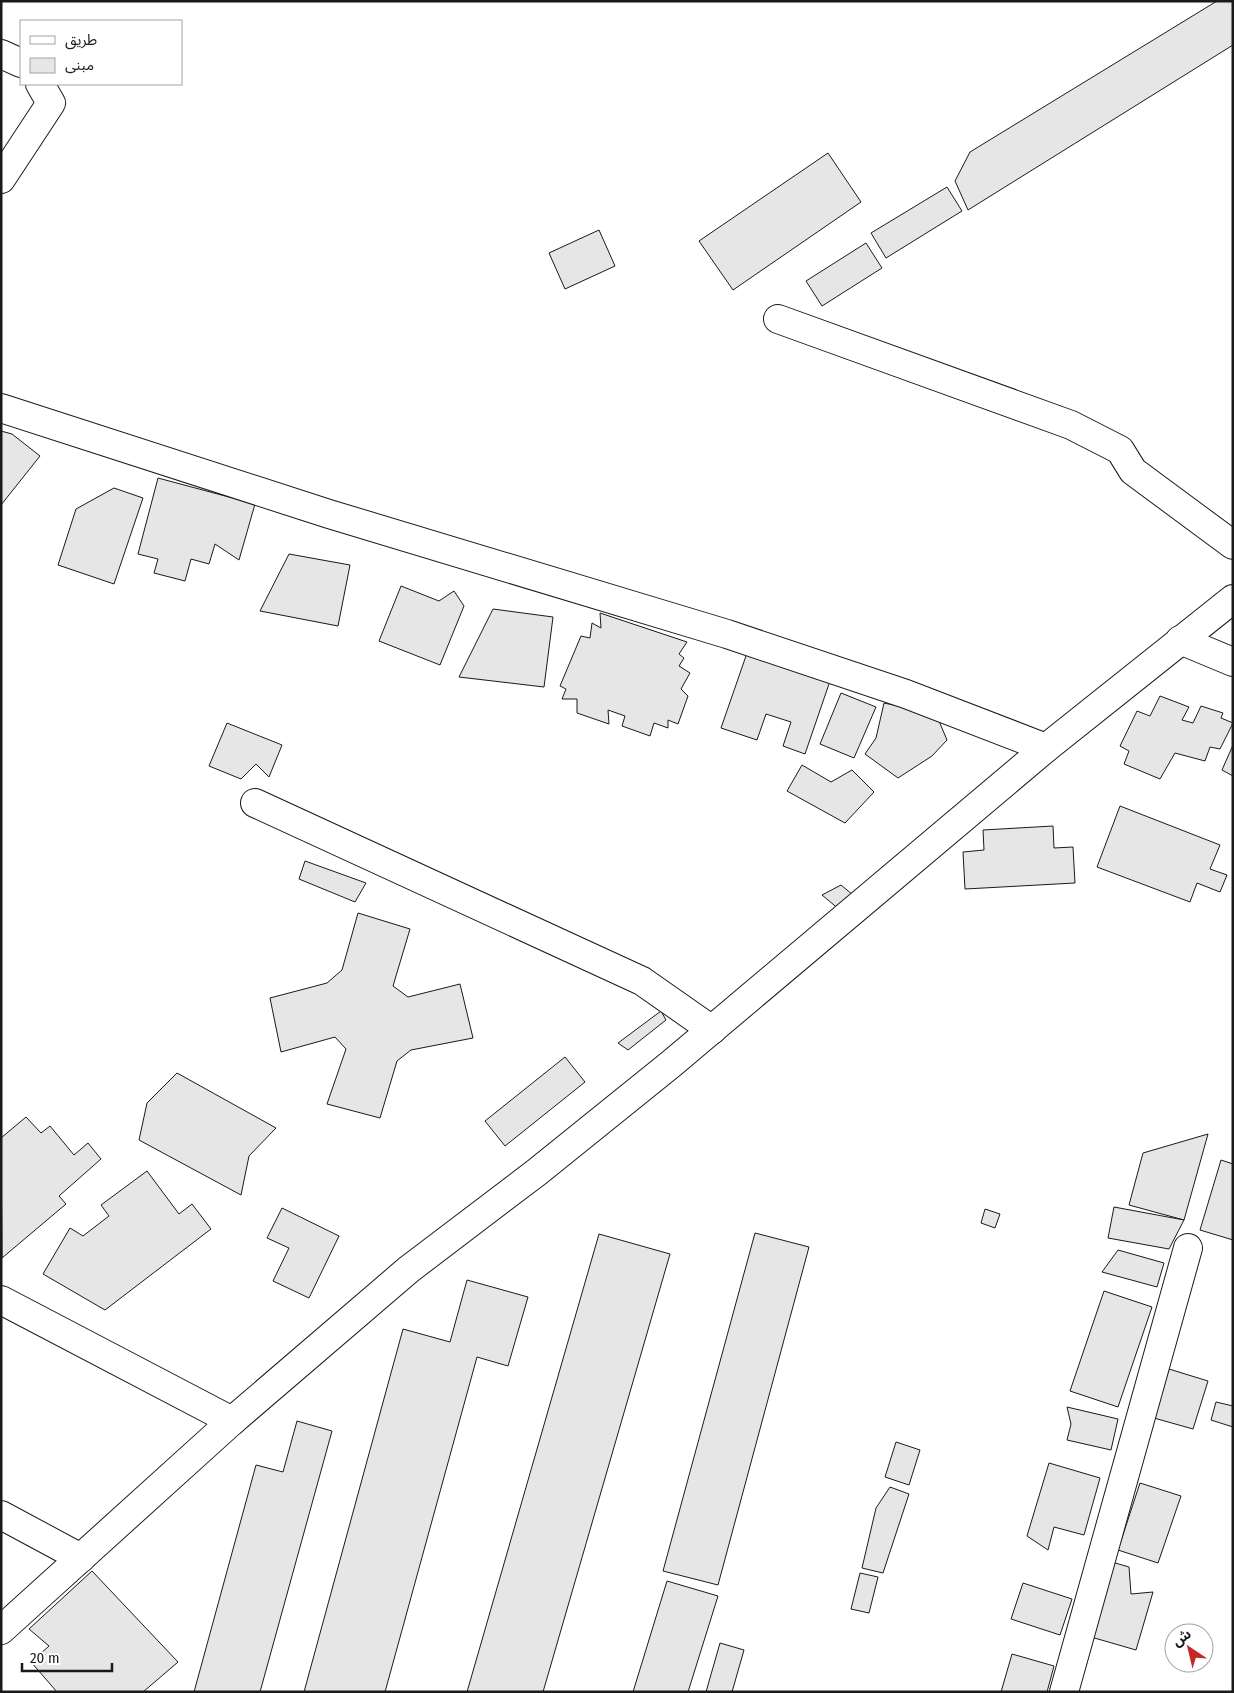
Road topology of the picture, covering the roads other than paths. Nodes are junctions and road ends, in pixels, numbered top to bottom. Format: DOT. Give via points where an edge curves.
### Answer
graph roads {
  1 [pos="1,54"];
  2 [pos="20,63"];
  3 [pos="41,85"];
  4 [pos="1,179"];
  5 [pos="778,319"];
  6 [pos="1,408"];
  7 [pos="1233,545"];
  8 [pos="1233,599"];
  9 [pos="1180,640"];
  10 [pos="1233,662"];
  11 [pos="1046,748"];
  12 [pos="255,803"];
  13 [pos="712,1030"];
  14 [pos="1188,1248"];
  15 [pos="1,1300"];
  16 [pos="232,1421"];
  17 [pos="1,1515"];
  18 [pos="81,1558"];
  19 [pos="1,1630"];
  20 [pos="1064,1692"];
  1 -- 2 [label="street"];
  3 -- 4 [label="street" via="51,103"];
  5 -- 7 [label="street" via="1071,425 1120,450 1133,471"];
  6 -- 11 [label="street" via="329,514 727,634 906,694"];
  8 -- 9 [label="street"];
  9 -- 10 [label="street"];
  9 -- 11 [label="street"];
  11 -- 13 [label="street"];
  12 -- 13 [label="street" via="642,981"];
  13 -- 16 [label="street" via="537,1172 408,1270"];
  14 -- 20 [label="street"];
  15 -- 16 [label="street"];
  16 -- 18 [label="street"];
  17 -- 18 [label="street"];
  18 -- 19 [label="street"];
}
